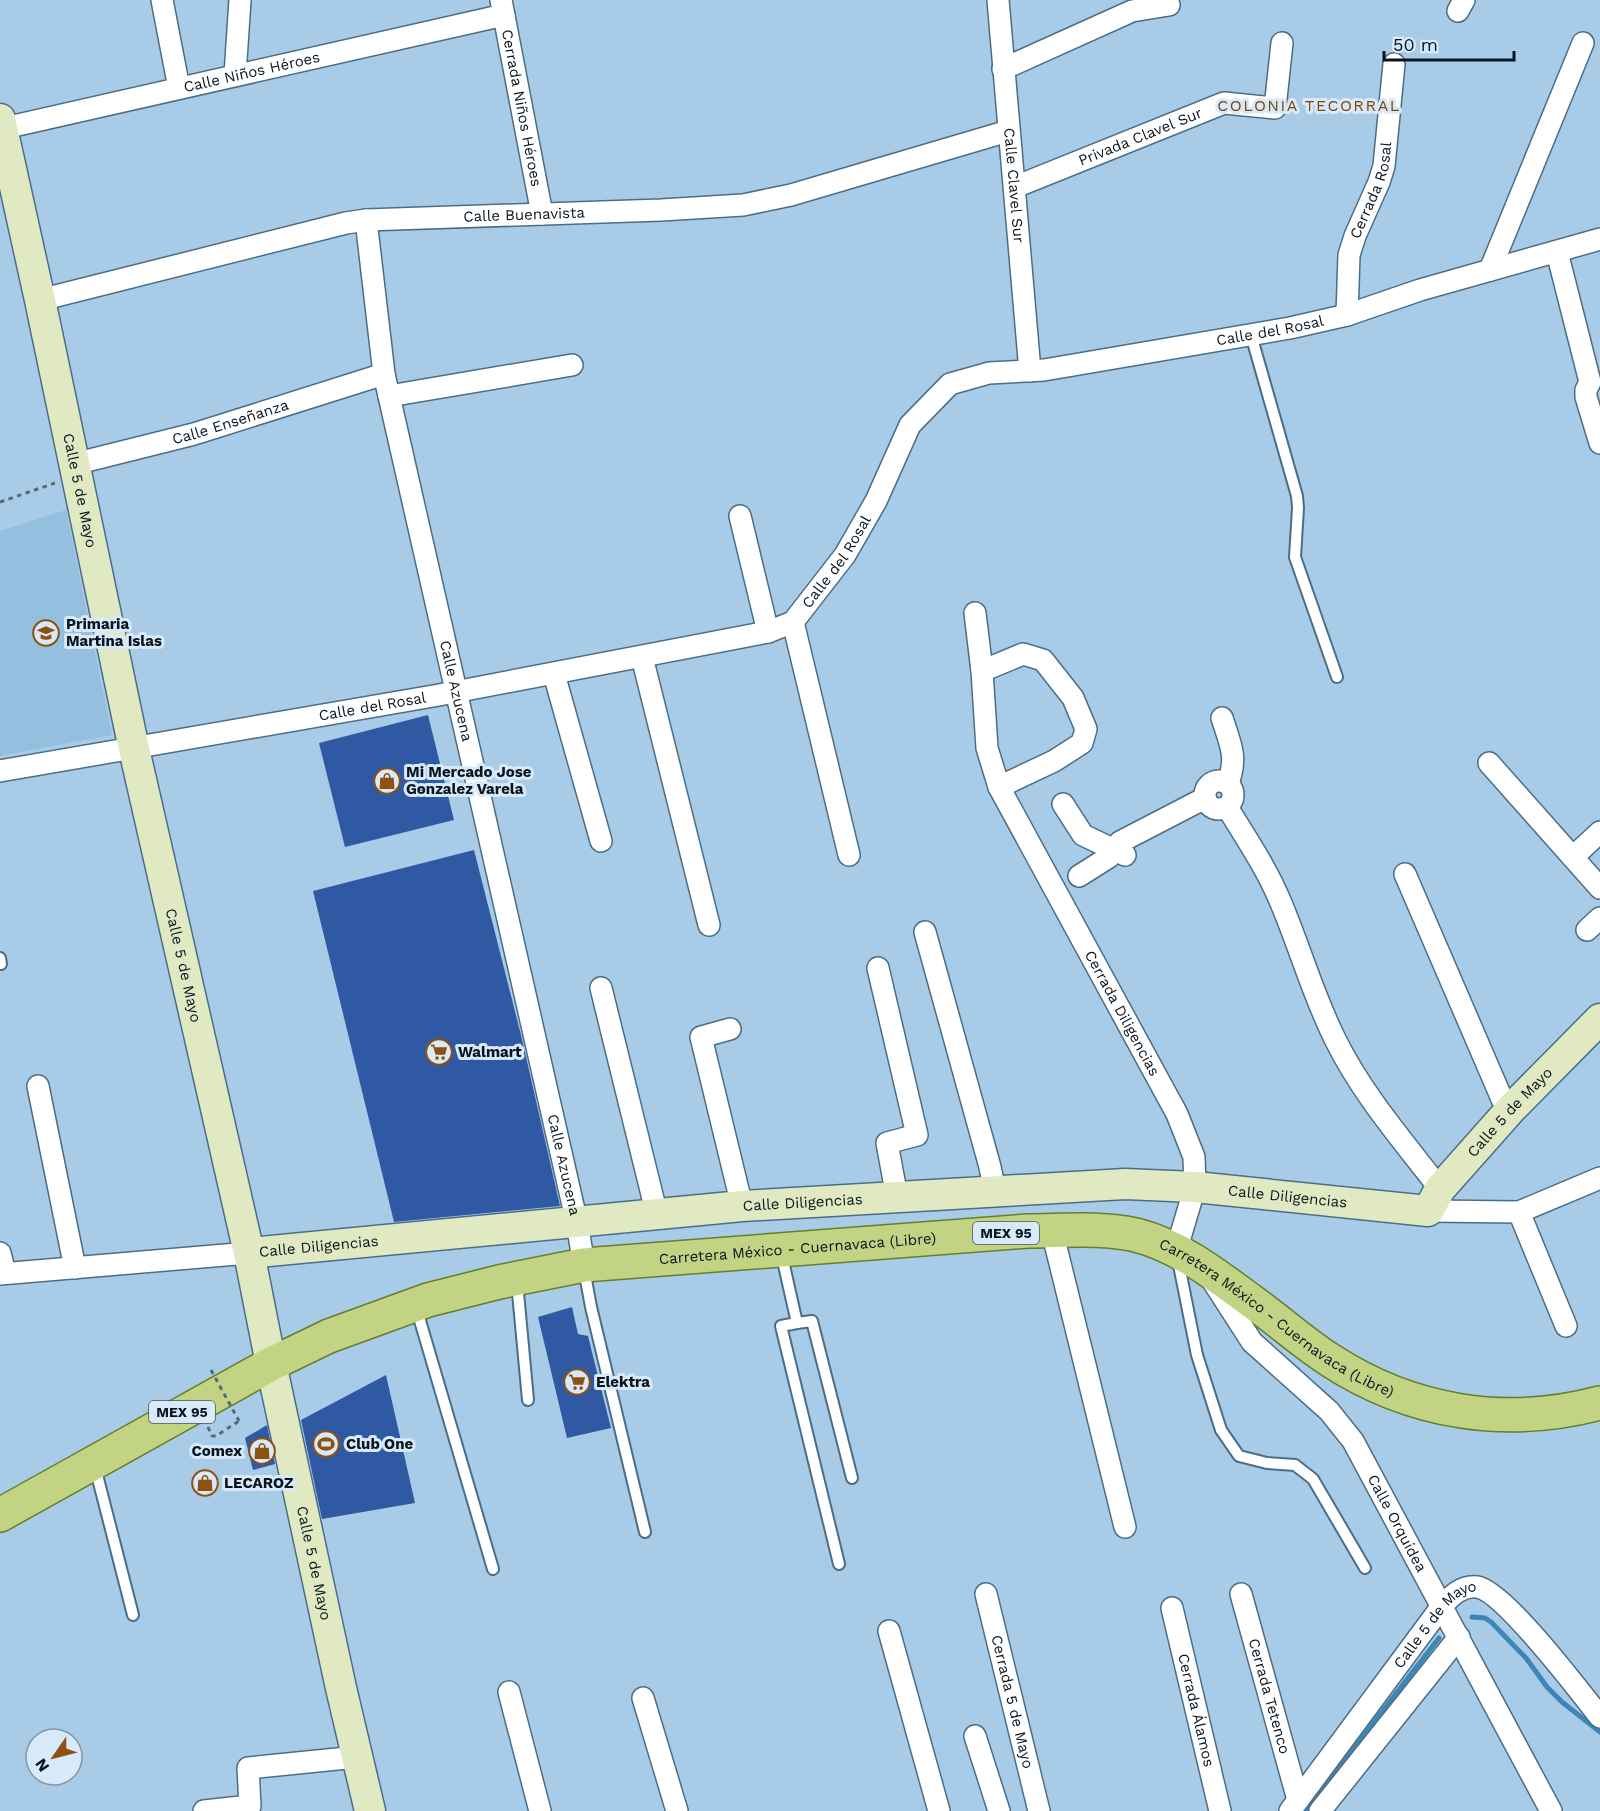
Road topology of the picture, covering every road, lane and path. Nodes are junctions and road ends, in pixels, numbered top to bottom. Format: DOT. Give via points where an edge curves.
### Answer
graph roads {
  1 [pos="162,0"];
  2 [pos="240,0"];
  3 [pos="1002,1"];
  4 [pos="1169,5"];
  5 [pos="503,7"];
  6 [pos="1282,43"];
  7 [pos="1583,43"];
  8 [pos="1394,64"];
  9 [pos="1003,69"];
  10 [pos="235,75"];
  11 [pos="179,88"];
  12 [pos="1,125"];
  13 [pos="1008,131"];
  14 [pos="1015,187"];
  15 [pos="542,214"];
  16 [pos="366,220"];
  17 [pos="1600,239"];
  18 [pos="1557,252"];
  19 [pos="1490,270"];
  20 [pos="40,300"];
  21 [pos="1347,315"];
  22 [pos="1251,334"];
  23 [pos="572,365"];
  24 [pos="1030,371"];
  25 [pos="384,374"];
  26 [pos="1595,384"];
  27 [pos="389,396"];
  28 [pos="1600,443"];
  29 [pos="75,470"];
  30 [pos="0,502"];
  31 [pos="740,516"];
  32 [pos="975,613"];
  33 [pos="793,622"];
  34 [pos="768,632"];
  35 [pos="642,657"];
  36 [pos="982,671"];
  37 [pos="554,674"];
  38 [pos="1337,677"];
  39 [pos="455,692"];
  40 [pos="1222,718"];
  41 [pos="134,749"];
  42 [pos="1489,763"];
  43 [pos="0,771"];
  44 [pos="999,787"];
  45 [pos="1063,804"];
  46 [pos="1214,804"];
  47 [pos="1600,832"];
  48 [pos="601,841"];
  49 [pos="1116,854"];
  50 [pos="849,855"];
  51 [pos="1573,857"];
  52 [pos="1405,874"];
  53 [pos="1079,876"];
  54 [pos="1600,888"];
  55 [pos="709,926"];
  56 [pos="925,932"];
  57 [pos="878,968"];
  58 [pos="601,988"];
  59 [pos="1600,1018"];
  60 [pos="730,1029"];
  61 [pos="38,1086"];
  62 [pos="1511,1109"];
  63 [pos="1600,1178"];
  64 [pos="1194,1187"];
  65 [pos="995,1191"];
  66 [pos="897,1197"];
  67 [pos="848,1200"];
  68 [pos="1434,1200"];
  69 [pos="742,1206"];
  70 [pos="1519,1212"];
  71 [pos="657,1215"];
  72 [pos="577,1223"];
  73 [pos="1052,1231"];
  74 [pos="850,1244"];
  75 [pos="780,1249"];
  76 [pos="249,1253"];
  77 [pos="1190,1258"];
  78 [pos="584,1265"];
  79 [pos="2,1267"];
  80 [pos="75,1268"];
  81 [pos="517,1278"];
  82 [pos="415,1304"];
  83 [pos="797,1323"];
  84 [pos="1566,1326"];
  85 [pos="271,1364"];
  86 [pos="211,1370"];
  87 [pos="528,1400"];
  88 [pos="1600,1402"];
  89 [pos="239,1421"];
  90 [pos="94,1463"];
  91 [pos="852,1478"];
  92 [pos="0,1515"];
  93 [pos="1125,1527"];
  94 [pos="645,1532"];
  95 [pos="839,1564"];
  96 [pos="1365,1568"];
  97 [pos="493,1569"];
  98 [pos="986,1594"];
  99 [pos="1241,1594"];
  100 [pos="1172,1608"];
  101 [pos="1444,1609"];
  102 [pos="134,1614"];
  103 [pos="889,1631"];
  104 [pos="1458,1635"];
  105 [pos="509,1692"];
  106 [pos="643,1698"];
  107 [pos="1600,1717"];
  108 [pos="975,1736"];
  109 [pos="357,1757"];
  110 [pos="1294,1805"];
  111 [pos="204,1811"];
  112 [pos="370,1811"];
  113 [pos="540,1811"];
  114 [pos="677,1811"];
  115 [pos="939,1811"];
  116 [pos="999,1811"];
  117 [pos="1039,1811"];
  118 [pos="1220,1811"];
  119 [pos="1320,1811"];
  120 [pos="1551,1811"];
  1 -- 11 [label="street"];
  2 -- 10 [label="street"];
  3 -- 9 [label="street, Calle Clavel Sur"];
  4 -- 9 [label="street" via="1132,11"];
  5 -- 10 [label="street, Calle Niños Héroes"];
  5 -- 15 [label="street, Cerrada Niños Héroes"];
  6 -- 14 [label="street, Privada Clavel Sur" via="1275,108 1224,103"];
  7 -- 19 [label="street"];
  8 -- 21 [label="street, Cerrada Rosal" via="1384,166 1349,255"];
  9 -- 13 [label="street, Calle Clavel Sur"];
  10 -- 11 [label="street, Calle Niños Héroes"];
  11 -- 12 [label="street, Calle Niños Héroes"];
  12 -- 20 [label="street, Calle 5 de Mayo"];
  13 -- 14 [label="street, Calle Clavel Sur"];
  13 -- 15 [label="street, Calle Buenavista" via="791,195 743,205"];
  14 -- 24 [label="street, Calle Clavel Sur"];
  15 -- 16 [label="street, Calle Buenavista"];
  16 -- 20 [label="street, Calle Buenavista"];
  16 -- 25 [label="street, Calle Azucena"];
  17 -- 18 [label="street, Calle del Rosal"];
  18 -- 19 [label="street, Calle del Rosal"];
  18 -- 26 [label="street"];
  19 -- 21 [label="street, Calle del Rosal"];
  20 -- 29 [label="street, Calle 5 de Mayo"];
  21 -- 22 [label="street, Calle del Rosal"];
  22 -- 24 [label="street, Calle del Rosal"];
  22 -- 38 [label="lane" via="1297,496 1295,557"];
  23 -- 27 [label="street"];
  24 -- 33 [label="street, Calle del Rosal" via="990,373 950,384 933,400 910,425 876,501 845,555"];
  25 -- 27 [label="street, Calle Azucena"];
  25 -- 29 [label="street, Calle Enseñanza"];
  26 -- 28 [label="street" via="1586,390 1586,397"];
  27 -- 39 [label="street, Calle Azucena"];
  29 -- 30 [label="path"];
  29 -- 41 [label="street, Calle 5 de Mayo"];
  31 -- 34 [label="street"];
  32 -- 36 [label="street, Cerrada Diligencias"];
  33 -- 34 [label="street, Calle del Rosal"];
  33 -- 50 [label="street"];
  34 -- 35 [label="street, Calle del Rosal"];
  35 -- 37 [label="street, Calle del Rosal"];
  35 -- 55 [label="street"];
  36 -- 44 [label="street, Cerrada Diligencias" via="987,748"];
  36 -- 44 [label="street" via="1023,654 1043,660 1073,698 1086,729 1082,743"];
  37 -- 39 [label="street, Calle del Rosal"];
  37 -- 48 [label="street"];
  39 -- 41 [label="street, Calle del Rosal"];
  39 -- 72 [label="street, Calle Azucena"];
  40 -- 46 [label="street" via="1234,768 1228,783 1212,782 1207,786"];
  41 -- 43 [label="street, Calle del Rosal"];
  41 -- 76 [label="street, Calle 5 de Mayo"];
  42 -- 51 [label="street"];
  44 -- 64 [label="street, Cerrada Diligencias" via="1177,1114 1194,1157"];
  45 -- 49 [label="street" via="1083,835"];
  46 -- 49 [label="street"];
  46 -- 68 [label="street" via="1263,866 1336,1042"];
  47 -- 51 [label="street"];
  49 -- 53 [label="street"];
  51 -- 54 [label="street"];
  52 -- 62 [label="street" via="1502,1098"];
  56 -- 65 [label="street"];
  57 -- 66 [label="street" via="917,1135 887,1143"];
  58 -- 71 [label="street"];
  59 -- 62 [label="street, Calle 5 de Mayo"];
  60 -- 69 [label="street" via="701,1037"];
  61 -- 80 [label="street"];
  62 -- 68 [label="street, Calle 5 de Mayo"];
  63 -- 70 [label="street, Calle Diligencias"];
  64 -- 65 [label="street, Calle Diligencias" via="1125,1184"];
  64 -- 68 [label="street, Calle Diligencias"];
  64 -- 77 [label="street, Cerrada Diligencias"];
  65 -- 66 [label="street, Calle Diligencias"];
  66 -- 67 [label="street, Calle Diligencias"];
  67 -- 69 [label="street, Calle Diligencias"];
  67 -- 74 [label="street"];
  68 -- 70 [label="street, Calle Diligencias"];
  69 -- 71 [label="street, Calle Diligencias"];
  70 -- 84 [label="street"];
  71 -- 72 [label="street, Calle Diligencias"];
  72 -- 76 [label="street, Calle Diligencias"];
  72 -- 78 [label="street, Calle Azucena"];
  73 -- 74 [label="main road, Carretera México - Cuernavaca (Libre) / MEX 95"];
  73 -- 77 [label="main road, Carretera México - Cuernavaca (Libre) / MEX 95" via="1136,1235"];
  73 -- 93 [label="street"];
  74 -- 75 [label="main road, Carretera México - Cuernavaca (Libre) / MEX 95"];
  75 -- 78 [label="main road, Carretera México - Cuernavaca (Libre) / MEX 95"];
  75 -- 83 [label="lane"];
  76 -- 80 [label="street, Calle Diligencias"];
  76 -- 85 [label="street, Calle 5 de Mayo"];
  77 -- 88 [label="main road, Carretera México - Cuernavaca (Libre) / MEX 95" via="1329,1359 1381,1389 1439,1407 1503,1415 1538,1415"];
  77 -- 96 [label="lane" via="1197,1355 1221,1430 1239,1456 1295,1466 1313,1479"];
  77 -- 101 [label="street, Calle Orquídea" via="1252,1342 1329,1411 1353,1441"];
  78 -- 81 [label="main road, Carretera México - Cuernavaca (Libre) / MEX 95"];
  78 -- 94 [label="lane"];
  79 -- 80 [label="street, Calle Diligencias"];
  81 -- 82 [label="main road, Carretera México - Cuernavaca (Libre) / MEX 95"];
  81 -- 87 [label="lane"];
  82 -- 85 [label="main road, Carretera México - Cuernavaca (Libre) / MEX 95" via="329,1336"];
  82 -- 97 [label="lane"];
  83 -- 91 [label="lane" via="812,1321"];
  83 -- 95 [label="lane" via="781,1326"];
  85 -- 90 [label="main road, Carretera México - Cuernavaca (Libre) / MEX 95"];
  85 -- 109 [label="street, Calle 5 de Mayo"];
  86 -- 89 [label="path, bridge"];
  90 -- 92 [label="main road, Carretera México - Cuernavaca (Libre) / MEX 95"];
  90 -- 102 [label="lane"];
  98 -- 117 [label="street, Cerrada 5 de Mayo"];
  99 -- 110 [label="street, Cerrada Tetenco"];
  100 -- 118 [label="street, Cerrada Álamos"];
  101 -- 104 [label="street, Calle Orquídea"];
  101 -- 107 [label="street, Calle 5 de Mayo" via="1450,1597 1460,1590 1477,1587 1496,1595"];
  101 -- 110 [label="street, Calle 5 de Mayo"];
  103 -- 115 [label="street"];
  104 -- 119 [label="street"];
  104 -- 120 [label="street, Calle Orquídea"];
  105 -- 113 [label="street"];
  106 -- 114 [label="street"];
  108 -- 116 [label="street"];
  109 -- 111 [label="street" via="248,1768 250,1806"];
  109 -- 112 [label="street, Calle 5 de Mayo"];
}
